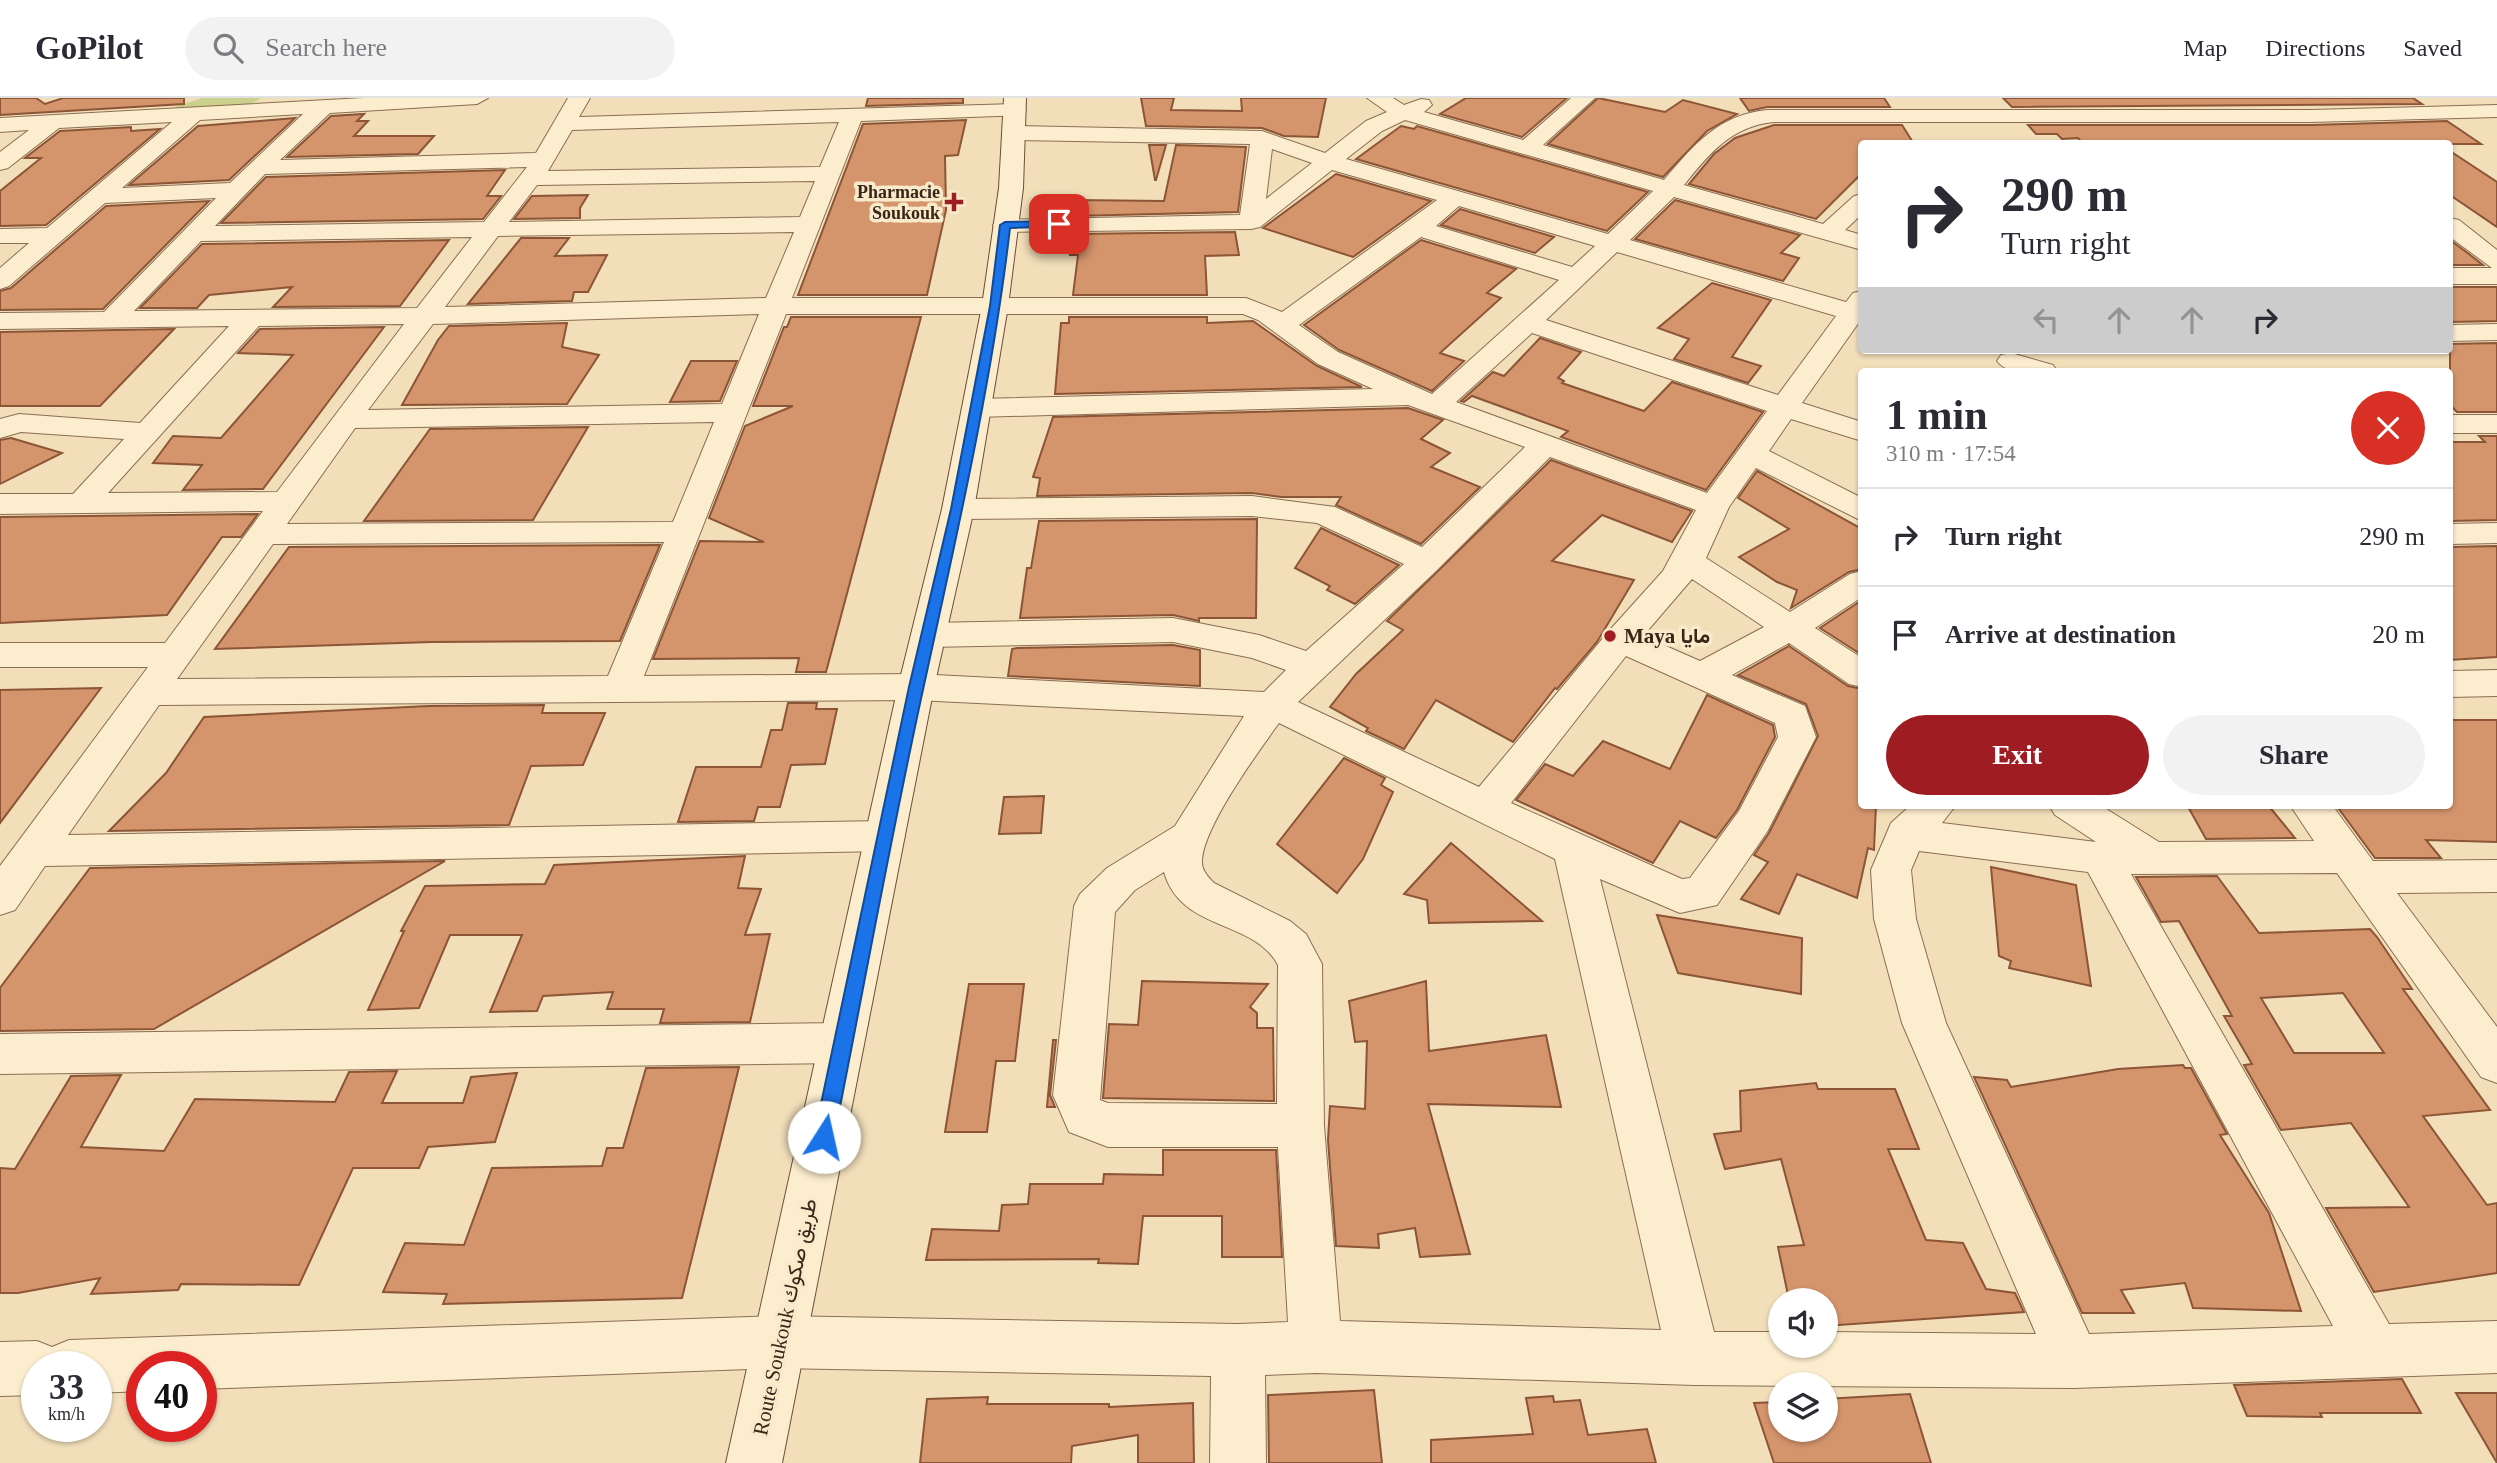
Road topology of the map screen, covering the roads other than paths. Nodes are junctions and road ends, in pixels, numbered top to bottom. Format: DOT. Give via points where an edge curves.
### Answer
graph roads {
  1 [pos="477,98"];
  2 [pos="1378,98"];
  3 [pos="1435,98"];
  4 [pos="1584,98"];
  5 [pos="2287,98"];
  6 [pos="287,103"];
  7 [pos="911,106"];
  8 [pos="324,107"];
  9 [pos="809,107"];
  10 [pos="1822,108"];
  11 [pos="1963,108"];
  12 [pos="733,109"];
  13 [pos="50,111"];
  14 [pos="573,111"];
  15 [pos="2455,111"];
  16 [pos="2497,111"];
  17 [pos="1401,112"];
  18 [pos="194,114"];
  19 [pos="1015,114"];
  20 [pos="853,116"];
  21 [pos="2169,116"];
  22 [pos="2311,116"];
  23 [pos="0,124"];
  24 [pos="2487,133"];
  25 [pos="2188,134"];
  26 [pos="2336,135"];
  27 [pos="1262,138"];
  28 [pos="1985,140"];
  29 [pos="1525,149"];
  30 [pos="1327,161"];
  31 [pos="0,163"];
  32 [pos="258,167"];
  33 [pos="536,169"];
  34 [pos="829,174"];
  35 [pos="1670,188"];
  36 [pos="235,190"];
  37 [pos="100,196"];
  38 [pos="1456,197"];
  39 [pos="1858,205"];
  40 [pos="1251,222"];
  41 [pos="808,224"];
  42 [pos="1005,225"];
  43 [pos="2453,227"];
  44 [pos="1418,228"];
  45 [pos="490,229"];
  46 [pos="1828,233"];
  47 [pos="53,234"];
  48 [pos="197,234"];
  49 [pos="0,236"];
  50 [pos="1858,242"];
  51 [pos="1611,244"];
  52 [pos="2497,262"];
  53 [pos="2453,276"];
  54 [pos="2497,276"];
  55 [pos="1577,277"];
  56 [pos="0,281"];
  57 [pos="778,306"];
  58 [pos="995,306"];
  59 [pos="1857,306"];
  60 [pos="422,316"];
  61 [pos="252,318"];
  62 [pos="111,320"];
  63 [pos="0,321"];
  64 [pos="40,321"];
  65 [pos="1530,324"];
  66 [pos="1281,326"];
  67 [pos="2497,332"];
  68 [pos="2453,333"];
  69 [pos="0,335"];
  70 [pos="2011,361"];
  71 [pos="2033,368"];
  72 [pos="1425,401"];
  73 [pos="1785,407"];
  74 [pos="977,408"];
  75 [pos="732,413"];
  76 [pos="346,419"];
  77 [pos="2497,424"];
  78 [pos="2453,425"];
  79 [pos="0,429"];
  80 [pos="1858,431"];
  81 [pos="147,432"];
  82 [pos="1544,445"];
  83 [pos="1752,454"];
  84 [pos="287,501"];
  85 [pos="0,504"];
  86 [pos="80,505"];
  87 [pos="1714,506"];
  88 [pos="958,509"];
  89 [pos="1858,509"];
  90 [pos="684,532"];
  91 [pos="2497,533"];
  92 [pos="262,534"];
  93 [pos="2453,534"];
  94 [pos="1688,561"];
  95 [pos="1426,562"];
  96 [pos="1858,585"];
  97 [pos="1789,628"];
  98 [pos="928,635"];
  99 [pos="1620,640"];
  100 [pos="175,654"];
  101 [pos="0,655"];
  102 [pos="1314,667"];
  103 [pos="1858,672"];
  104 [pos="1703,675"];
  105 [pos="2497,683"];
  106 [pos="2453,684"];
  107 [pos="916,687"];
  108 [pos="621,689"];
  109 [pos="148,692"];
  110 [pos="1273,705"];
  111 [pos="1485,807"];
  112 [pos="2074,809"];
  113 [pos="2313,809"];
  114 [pos="1920,819"];
  115 [pos="885,836"];
  116 [pos="1188,837"];
  117 [pos="1573,850"];
  118 [pos="32,851"];
  119 [pos="2101,858"];
  120 [pos="2153,858"];
  121 [pos="2355,867"];
  122 [pos="2497,876"];
  123 [pos="0,898"];
  124 [pos="841,1043"];
  125 [pos="0,1054"];
  126 [pos="2497,1063"];
  127 [pos="1300,1126"];
  128 [pos="778,1342"];
  129 [pos="1316,1347"];
  130 [pos="2497,1347"];
  131 [pos="2374,1349"];
  132 [pos="1238,1350"];
  133 [pos="1694,1357"];
  134 [pos="2074,1361"];
  135 [pos="112,1365"];
  136 [pos="21,1368"];
  137 [pos="0,1369"];
  138 [pos="754,1463"];
  139 [pos="1238,1463"];
  1 -- 8 [label="street"];
  2 -- 17 [label="street"];
  3 -- 17 [label="street"];
  4 -- 29 [label="street"];
  5 -- 22 [label="street"];
  6 -- 8 [label="street"];
  6 -- 18 [label="street"];
  7 -- 19 [label="street"];
  7 -- 20 [label="street"];
  8 -- 32 [label="street"];
  9 -- 12 [label="street"];
  9 -- 20 [label="street"];
  10 -- 11 [label="street"];
  10 -- 35 [label="street" via="1739,122 1712,139"];
  11 -- 21 [label="street" via="1985,118"];
  11 -- 28 [label="street"];
  12 -- 14 [label="street"];
  13 -- 18 [label="street"];
  13 -- 23 [label="street"];
  13 -- 31 [label="street"];
  14 -- 33 [label="street"];
  15 -- 16 [label="street"];
  15 -- 22 [label="street"];
  15 -- 24 [label="street"];
  17 -- 29 [label="street"];
  17 -- 30 [label="street"];
  18 -- 37 [label="street"];
  19 -- 27 [label="street"];
  19 -- 42 [label="street, Route Soukouk طريق صكوك"];
  20 -- 34 [label="street"];
  21 -- 22 [label="street"];
  21 -- 25 [label="street"];
  22 -- 26 [label="street"];
  27 -- 30 [label="street"];
  27 -- 40 [label="street"];
  29 -- 35 [label="street"];
  30 -- 38 [label="street"];
  30 -- 40 [label="street"];
  32 -- 33 [label="street"];
  32 -- 36 [label="street"];
  33 -- 34 [label="street"];
  33 -- 45 [label="street"];
  34 -- 41 [label="street"];
  35 -- 46 [label="street"];
  35 -- 51 [label="street"];
  36 -- 37 [label="street"];
  36 -- 48 [label="street"];
  37 -- 47 [label="street"];
  38 -- 44 [label="street"];
  38 -- 51 [label="street"];
  39 -- 46 [label="street"];
  40 -- 42 [label="street"];
  41 -- 45 [label="street"];
  41 -- 57 [label="street"];
  42 -- 58 [label="street, Route Soukouk طريق صكوك"];
  43 -- 52 [label="street"];
  44 -- 55 [label="street"];
  44 -- 66 [label="street"];
  45 -- 48 [label="street"];
  45 -- 60 [label="street"];
  46 -- 50 [label="street"];
  47 -- 49 [label="street"];
  47 -- 56 [label="street"];
  48 -- 62 [label="street"];
  51 -- 55 [label="street"];
  51 -- 59 [label="street"];
  53 -- 54 [label="street"];
  55 -- 65 [label="street"];
  57 -- 58 [label="street"];
  57 -- 60 [label="street"];
  57 -- 75 [label="street"];
  58 -- 66 [label="street" via="1246,306"];
  58 -- 74 [label="street, Route Soukouk طريق صكوك"];
  59 -- 73 [label="street"];
  60 -- 61 [label="street"];
  60 -- 76 [label="street"];
  61 -- 62 [label="street"];
  61 -- 81 [label="street"];
  62 -- 64 [label="street"];
  63 -- 64 [label="street"];
  64 -- 69 [label="street"];
  65 -- 72 [label="street"];
  65 -- 73 [label="street"];
  66 -- 72 [label="street" via="1328,359"];
  67 -- 68 [label="street"];
  70 -- 71 [label="street"];
  72 -- 74 [label="street"];
  72 -- 82 [label="street"];
  73 -- 80 [label="street"];
  73 -- 83 [label="street"];
  74 -- 88 [label="street, Route Soukouk طريق صكوك"];
  75 -- 76 [label="street"];
  75 -- 90 [label="street"];
  76 -- 84 [label="street"];
  77 -- 78 [label="street"];
  79 -- 81 [label="street" via="19,424"];
  81 -- 86 [label="street"];
  82 -- 87 [label="street"];
  82 -- 95 [label="street"];
  83 -- 87 [label="street"];
  83 -- 89 [label="street"];
  84 -- 86 [label="street"];
  84 -- 92 [label="street"];
  85 -- 86 [label="street"];
  87 -- 94 [label="street"];
  88 -- 95 [label="street" via="1297,509 1343,522"];
  88 -- 98 [label="street, Route Soukouk طريق صكوك"];
  90 -- 92 [label="street"];
  90 -- 108 [label="street"];
  91 -- 93 [label="street"];
  92 -- 100 [label="street"];
  94 -- 97 [label="street"];
  94 -- 99 [label="street"];
  95 -- 102 [label="street"];
  96 -- 97 [label="street"];
  97 -- 103 [label="street"];
  97 -- 104 [label="street"];
  98 -- 102 [label="street" via="1173,630 1259,647"];
  98 -- 107 [label="street, Route Soukouk طريق صكوك"];
  99 -- 104 [label="street"];
  99 -- 111 [label="street"];
  100 -- 101 [label="street"];
  100 -- 109 [label="street"];
  102 -- 110 [label="street"];
  104 -- 117 [label="street" via="1792,715 1797,731 1753,821 1702,894 1680,896"];
  105 -- 106 [label="street"];
  107 -- 108 [label="street"];
  107 -- 110 [label="street"];
  107 -- 115 [label="street, Route Soukouk طريق صكوك"];
  108 -- 109 [label="street"];
  109 -- 118 [label="street"];
  110 -- 111 [label="street"];
  110 -- 116 [label="street"];
  111 -- 117 [label="street"];
  112 -- 120 [label="street"];
  113 -- 121 [label="street"];
  114 -- 119 [label="street"];
  114 -- 134 [label="street" via="1891,870 1895,919 1923,1023"];
  115 -- 118 [label="street"];
  115 -- 124 [label="street, Route Soukouk طريق صكوك"];
  116 -- 127 [label="street" via="1180,861 1186,881 1208,901 1258,923 1296,950 1300,964"];
  116 -- 127 [label="street" via="1121,878 1095,906 1076,1095 1079,1112 1092,1123 1108,1125"];
  117 -- 133 [label="street"];
  118 -- 123 [label="street"];
  119 -- 120 [label="street"];
  119 -- 131 [label="street"];
  120 -- 121 [label="street"];
  121 -- 122 [label="street"];
  121 -- 126 [label="street"];
  124 -- 125 [label="street"];
  124 -- 128 [label="street, Route Soukouk طريق صكوك"];
  127 -- 129 [label="street"];
  128 -- 132 [label="street"];
  128 -- 135 [label="street"];
  128 -- 138 [label="street, Route Soukouk طريق صكوك"];
  129 -- 132 [label="street"];
  129 -- 133 [label="street"];
  130 -- 131 [label="street"];
  131 -- 134 [label="street"];
  132 -- 139 [label="street"];
  133 -- 134 [label="street"];
  136 -- 137 [label="street"];
}
